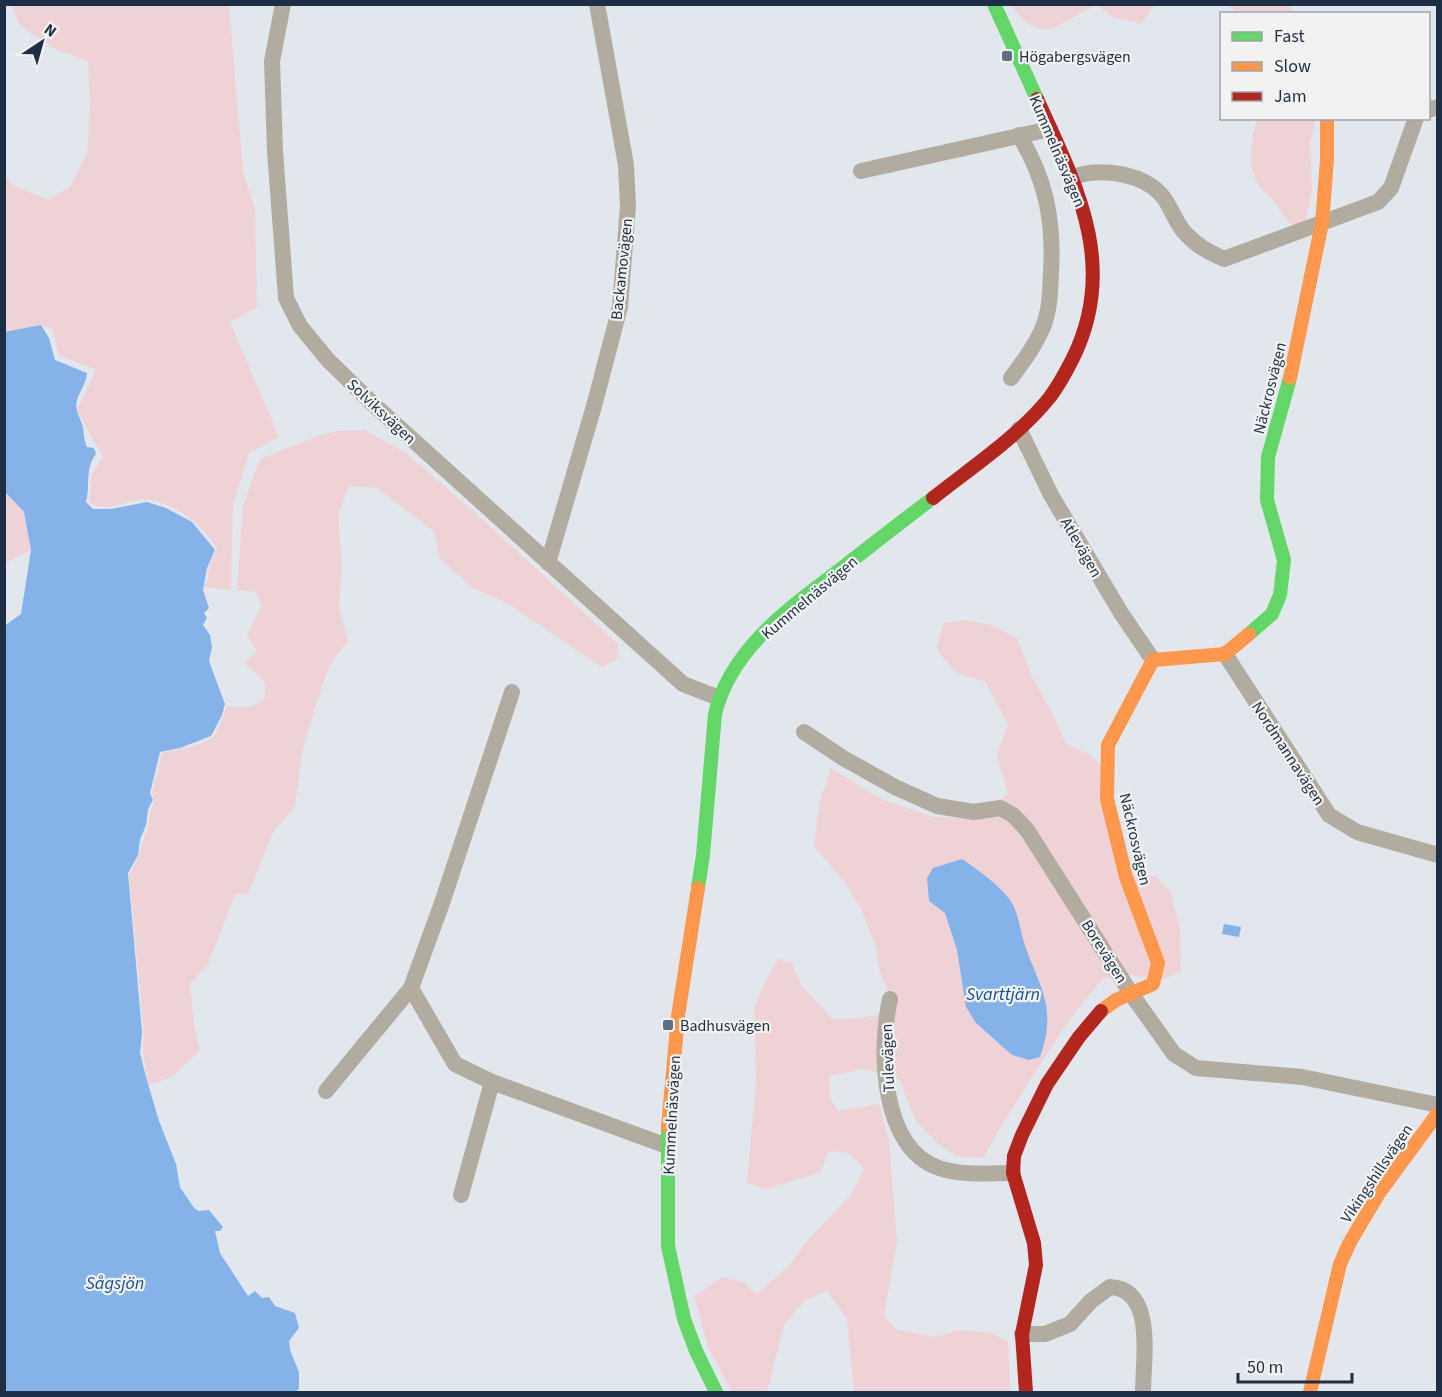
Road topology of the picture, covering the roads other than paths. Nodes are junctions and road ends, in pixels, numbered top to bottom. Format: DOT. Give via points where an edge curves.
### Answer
graph roads {
  1 [pos="283,4"];
  2 [pos="597,4"];
  3 [pos="994,4"];
  4 [pos="1327,120"];
  5 [pos="1415,120"];
  6 [pos="1050,129"];
  7 [pos="1019,135"];
  8 [pos="861,171"];
  9 [pos="1073,177"];
  10 [pos="1322,224"];
  11 [pos="1011,378"];
  12 [pos="1019,429"];
  13 [pos="548,563"];
  14 [pos="1225,654"];
  15 [pos="1153,660"];
  16 [pos="512,692"];
  17 [pos="719,698"];
  18 [pos="804,732"];
  19 [pos="1437,855"];
  20 [pos="411,988"];
  21 [pos="1132,995"];
  22 [pos="890,999"];
  23 [pos="492,1082"];
  24 [pos="326,1091"];
  25 [pos="1437,1105"];
  26 [pos="1437,1113"];
  27 [pos="667,1146"];
  28 [pos="1013,1173"];
  29 [pos="461,1195"];
  30 [pos="1022,1334"];
  31 [pos="716,1392"];
  32 [pos="1026,1392"];
  33 [pos="1143,1392"];
  34 [pos="1310,1392"];
  1 -- 13 [label="street, Solviksvägen" via="272,61 286,298 300,326 328,360"];
  2 -- 13 [label="street, Backamovägen" via="626,165 628,206 620,307"];
  3 -- 6 [label="street, Kummelnäsvägen"];
  4 -- 10 [label="street, Näckrosvägen"];
  5 -- 10 [label="street" via="1391,188 1377,202"];
  6 -- 7 [label="street"];
  6 -- 9 [label="street, Kummelnäsvägen"];
  7 -- 8 [label="street"];
  7 -- 11 [label="street, Kummelnäsvägen" via="1040,177 1048,204 1052,263 1043,328"];
  9 -- 10 [label="street" via="1118,174 1148,183 1163,197 1184,232 1201,249 1224,259"];
  9 -- 12 [label="street, Kummelnäsvägen" via="1087,220 1093,261 1087,320 1060,383"];
  10 -- 14 [label="street, Näckrosvägen" via="1291,374 1268,457 1267,500 1284,560 1280,595 1272,614"];
  12 -- 15 [label="street, Atlevägen" via="1057,505"];
  12 -- 17 [label="street, Kummelnäsvägen" via="789,609 745,655"];
  13 -- 17 [label="street, Solviksvägen" via="683,684"];
  14 -- 15 [label="street"];
  14 -- 19 [label="street, Nordmannavägen" via="1329,815 1357,832"];
  15 -- 21 [label="street, Näckrosvägen" via="1108,745 1107,799 1126,878 1158,963 1153,984"];
  16 -- 20 [label="street"];
  17 -- 27 [label="street, Kummelnäsvägen" via="711,735 703,855 678,1016"];
  18 -- 21 [label="street, Borevägen" via="884,781 937,806 974,812 1000,808 1013,815 1027,830"];
  20 -- 23 [label="street" via="455,1064"];
  20 -- 24 [label="street"];
  21 -- 25 [label="street, Borevägen" via="1174,1054 1196,1068 1302,1077"];
  21 -- 28 [label="street, Näckrosvägen" via="1108,1004 1063,1059 1019,1140"];
  22 -- 28 [label="street, Tulevägen" via="884,1024 886,1083 899,1129 912,1148 937,1167 962,1173"];
  23 -- 27 [label="street"];
  23 -- 29 [label="street"];
  26 -- 34 [label="street, Vikingshillsvägen" via="1379,1193 1350,1242 1340,1264"];
  27 -- 31 [label="street, Kummelnäsvägen" via="668,1246 675,1283 696,1351"];
  28 -- 30 [label="street, Näckrosvägen" via="1034,1244 1036,1265"];
  30 -- 32 [label="street, Näckrosvägen"];
  30 -- 33 [label="street" via="1045,1334 1070,1324 1110,1287 1122,1287 1135,1298 1143,1318"];
}
